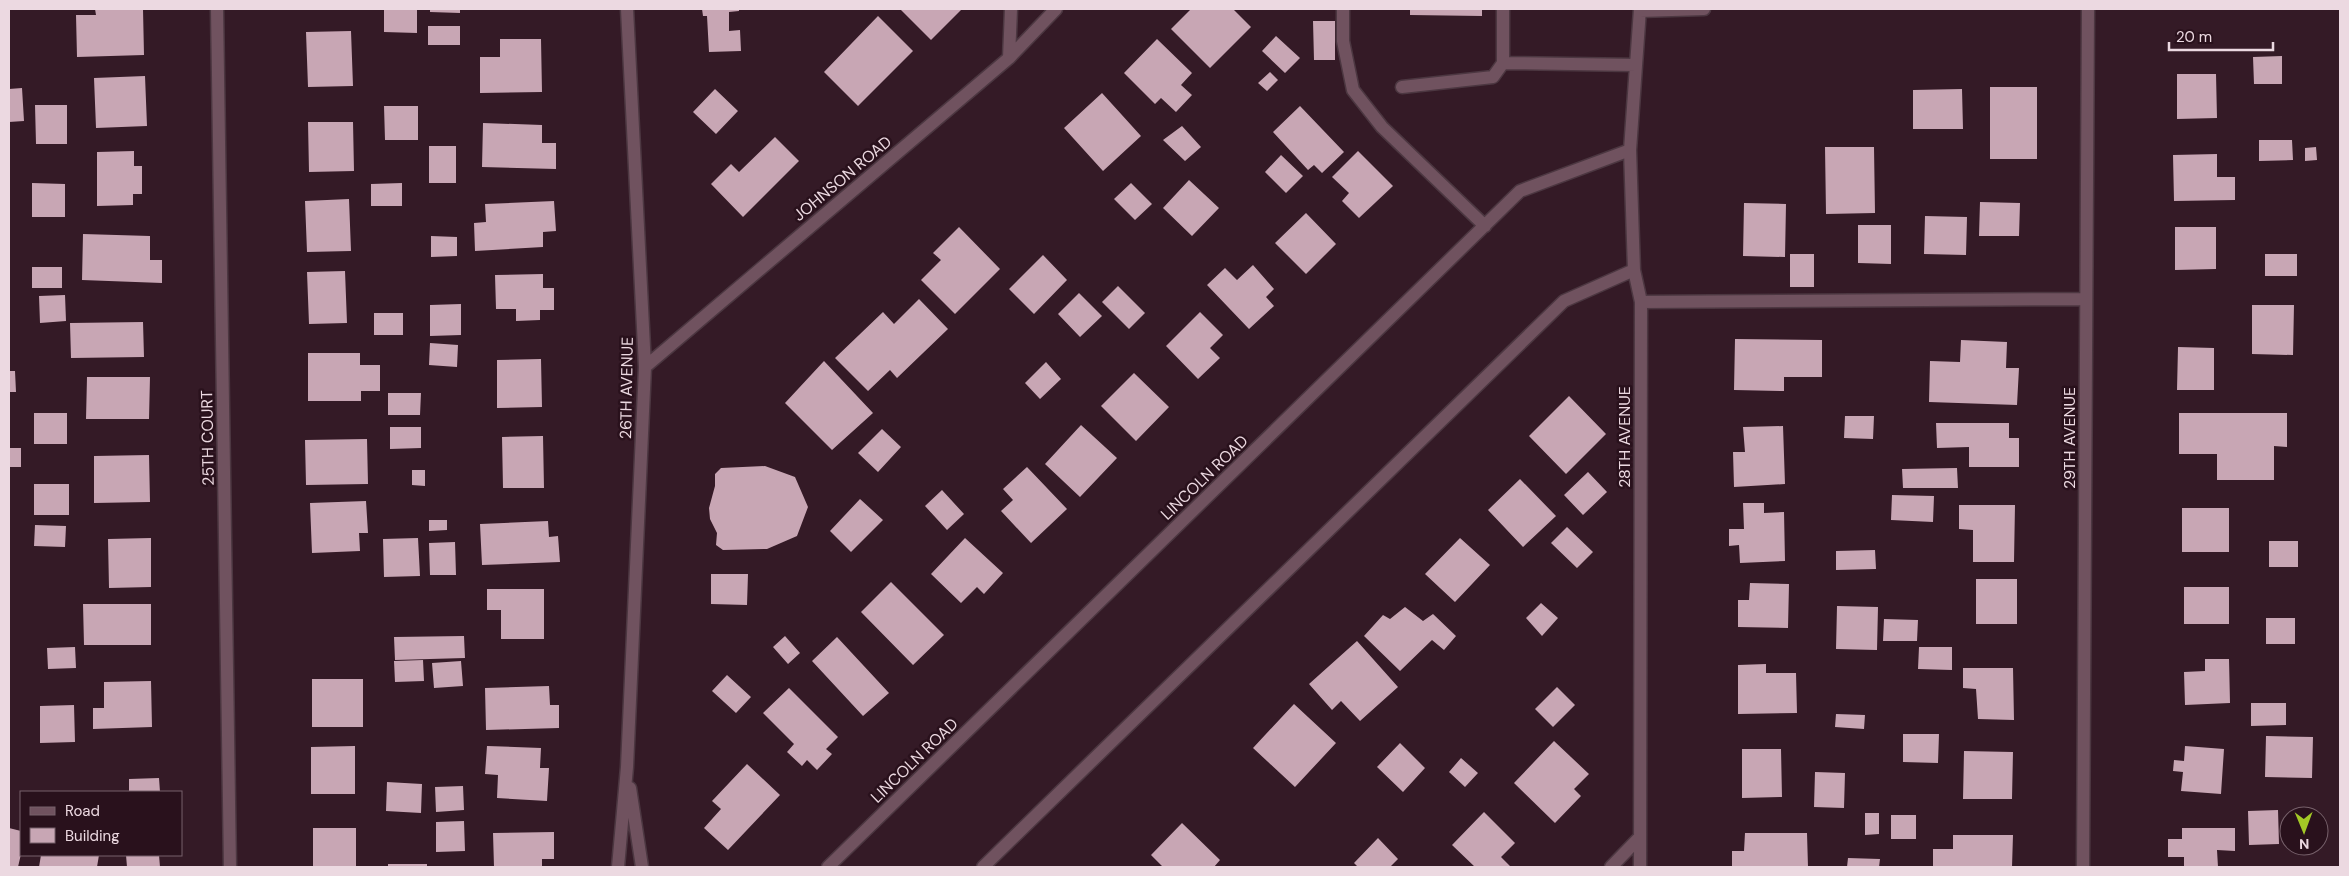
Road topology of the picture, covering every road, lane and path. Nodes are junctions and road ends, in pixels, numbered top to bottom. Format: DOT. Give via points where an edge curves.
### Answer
graph roads {
  1 [pos="217,9"];
  2 [pos="627,9"];
  3 [pos="1011,9"];
  4 [pos="1056,9"];
  5 [pos="1343,9"];
  6 [pos="1503,9"];
  7 [pos="1704,9"];
  8 [pos="2088,9"];
  9 [pos="1640,10"];
  10 [pos="1009,58"];
  11 [pos="1503,63"];
  12 [pos="1636,64"];
  13 [pos="1402,87"];
  14 [pos="1630,150"];
  15 [pos="1485,226"];
  16 [pos="1634,270"];
  17 [pos="2086,300"];
  18 [pos="1641,302"];
  19 [pos="645,367"];
  20 [pos="627,767"];
  21 [pos="1639,838"];
  22 [pos="230,867"];
  23 [pos="618,867"];
  24 [pos="642,867"];
  25 [pos="828,867"];
  26 [pos="983,867"];
  27 [pos="1611,867"];
  28 [pos="1640,867"];
  29 [pos="2083,867"];
  1 -- 22 [label="street, 25TH COURT"];
  2 -- 19 [label="street, 26TH AVENUE"];
  3 -- 10 [label="street"];
  4 -- 10 [label="street, JOHNSON ROAD"];
  5 -- 15 [label="street" via="1343,41 1353,90 1382,127"];
  6 -- 11 [label="street"];
  7 -- 9 [label="street"];
  8 -- 17 [label="street, 29TH AVENUE"];
  9 -- 12 [label="street, 28TH AVENUE"];
  10 -- 19 [label="street, JOHNSON ROAD"];
  11 -- 12 [label="street"];
  11 -- 13 [label="street" via="1493,77"];
  12 -- 14 [label="street, 28TH AVENUE"];
  14 -- 15 [label="street, LINCOLN ROAD" via="1520,191"];
  14 -- 16 [label="street, 28TH AVENUE"];
  15 -- 25 [label="street, LINCOLN ROAD"];
  16 -- 18 [label="street, 28TH AVENUE"];
  16 -- 26 [label="street" via="1564,301"];
  17 -- 18 [label="street"];
  17 -- 29 [label="street, 29TH AVENUE"];
  18 -- 21 [label="street, 28TH AVENUE"];
  19 -- 20 [label="street, 26TH AVENUE"];
  20 -- 23 [label="street, 26TH AVENUE"];
  20 -- 24 [label="street, 26TH AVENUE"];
  21 -- 27 [label="street"];
  21 -- 28 [label="street, 28TH AVENUE"];
}
